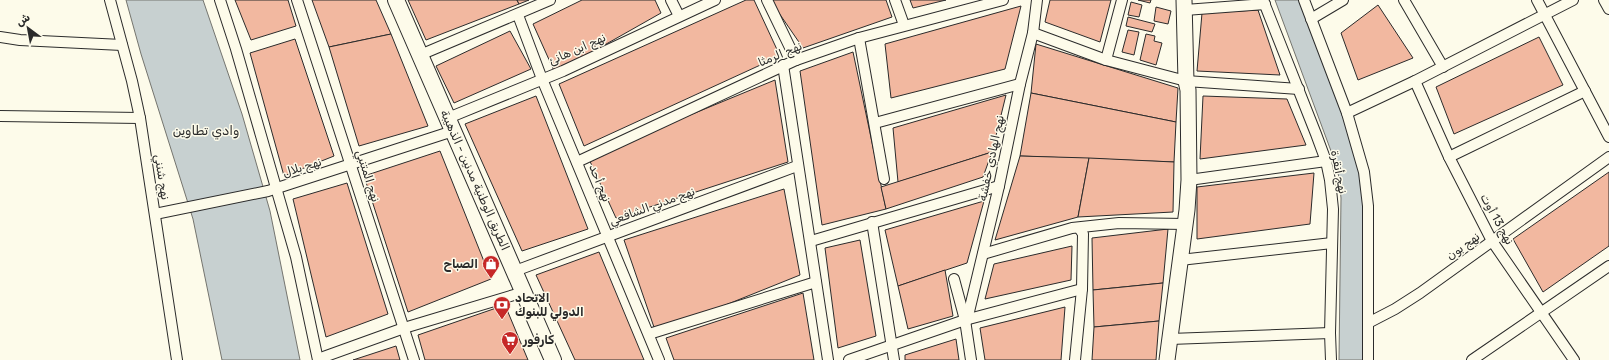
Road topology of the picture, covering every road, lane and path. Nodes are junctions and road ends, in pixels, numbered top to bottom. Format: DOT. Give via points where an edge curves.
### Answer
graph roads {
  1 [pos="110,0"];
  2 [pos="220,0"];
  3 [pos="297,0"];
  4 [pos="396,0"];
  5 [pos="550,0"];
  6 [pos="671,0"];
  7 [pos="715,0"];
  8 [pos="767,0"];
  9 [pos="896,0"];
  10 [pos="1004,0"];
  11 [pos="1037,0"];
  12 [pos="1122,0"];
  13 [pos="1304,0"];
  14 [pos="1343,0"];
  15 [pos="1404,0"];
  16 [pos="1537,0"];
  17 [pos="1573,0"];
  18 [pos="1604,0"];
  19 [pos="1264,2"];
  20 [pos="1185,5"];
  21 [pos="1609,9"];
  22 [pos="1544,14"];
  23 [pos="518,15"];
  24 [pos="679,16"];
  25 [pos="1311,19"];
  26 [pos="904,25"];
  27 [pos="1033,33"];
  28 [pos="0,37"];
  29 [pos="859,38"];
  30 [pos="122,45"];
  31 [pos="420,55"];
  32 [pos="796,60"];
  33 [pos="1106,60"];
  34 [pos="783,65"];
  35 [pos="1443,67"];
  36 [pos="542,79"];
  37 [pos="1186,81"];
  38 [pos="1415,81"];
  39 [pos="1020,84"];
  40 [pos="1299,89"];
  41 [pos="1585,91"];
  42 [pos="1347,113"];
  43 [pos="0,116"];
  44 [pos="140,118"];
  45 [pos="875,123"];
  46 [pos="451,125"];
  47 [pos="1609,137"];
  48 [pos="1449,157"];
  49 [pos="1609,157"];
  50 [pos="577,162"];
  51 [pos="1326,162"];
  52 [pos="351,166"];
  53 [pos="797,166"];
  54 [pos="884,179"];
  55 [pos="1189,180"];
  56 [pos="999,186"];
  57 [pos="272,190"];
  58 [pos="155,214"];
  59 [pos="872,222"];
  60 [pos="1185,224"];
  61 [pos="1079,228"];
  62 [pos="608,236"];
  63 [pos="811,240"];
  64 [pos="1492,241"];
  65 [pos="1332,243"];
  66 [pos="983,254"];
  67 [pos="1180,260"];
  68 [pos="1609,266"];
  69 [pos="515,271"];
  70 [pos="954,279"];
  71 [pos="816,282"];
  72 [pos="1082,289"];
  73 [pos="524,292"];
  74 [pos="1543,312"];
  75 [pos="966,320"];
  76 [pos="1368,323"];
  77 [pos="404,328"];
  78 [pos="1330,333"];
  79 [pos="649,334"];
  80 [pos="1170,339"];
  81 [pos="892,346"];
  82 [pos="318,359"];
  83 [pos="177,360"];
  84 [pos="414,360"];
  85 [pos="553,360"];
  86 [pos="659,360"];
  87 [pos="828,360"];
  88 [pos="849,360"];
  89 [pos="894,360"];
  90 [pos="971,360"];
  91 [pos="1075,360"];
  92 [pos="1167,360"];
  93 [pos="1331,360"];
  94 [pos="1368,360"];
  95 [pos="1472,360"];
  96 [pos="1574,360"];
  1 -- 30 [label="street, نهج شنني"];
  2 -- 57 [label="street" via="236,49"];
  3 -- 52 [label="street, نهج المتنبي"];
  4 -- 31 [label="main road, الطريق الوطنية مدنين - الذهيبة"];
  5 -- 23 [label="street"];
  6 -- 24 [label="street"];
  7 -- 24 [label="street, نهج ابن هانئ"];
  8 -- 32 [label="street"];
  9 -- 26 [label="street"];
  10 -- 26 [label="street, نهج الرمثا"];
  11 -- 27 [label="street, نهج الهادي خفشة"];
  12 -- 33 [label="street"];
  13 -- 25 [label="street"];
  14 -- 25 [label="street"];
  15 -- 35 [label="street"];
  16 -- 22 [label="street"];
  17 -- 22 [label="street"];
  18 -- 21 [label="street"];
  19 -- 20 [label="street"];
  19 -- 40 [label="street, نهج أنقرة"];
  20 -- 37 [label="main road"];
  22 -- 35 [label="street"];
  22 -- 41 [label="street"];
  23 -- 31 [label="street"];
  23 -- 36 [label="street, نهج أحد"];
  24 -- 36 [label="street, نهج ابن هانئ"];
  25 -- 42 [label="street"];
  26 -- 29 [label="street, نهج الرمثا"];
  27 -- 33 [label="street"];
  27 -- 39 [label="street, نهج الهادي خفشة"];
  28 -- 30 [label="street"];
  29 -- 32 [label="street, نهج الرمثا"];
  29 -- 45 [label="street"];
  30 -- 44 [label="street, نهج شنني"];
  31 -- 46 [label="main road, الطريق الوطنية مدنين - الذهيبة"];
  32 -- 34 [label="street, نهج الرمثا"];
  33 -- 37 [label="street"];
  34 -- 50 [label="street, نهج الرمثا"];
  34 -- 53 [label="street"];
  35 -- 38 [label="street"];
  36 -- 46 [label="street, نهج ابن هانئ"];
  36 -- 50 [label="street, نهج أحد"];
  37 -- 40 [label="street"];
  37 -- 55 [label="main road"];
  38 -- 42 [label="street"];
  38 -- 48 [label="street, نهج 13 أوت"];
  39 -- 45 [label="street"];
  39 -- 56 [label="street, نهج الهادي خفشة"];
  40 -- 51 [label="street, نهج أنقرة"];
  41 -- 47 [label="street"];
  41 -- 48 [label="street"];
  42 -- 76 [label="street" via="1364,172 1368,206"];
  43 -- 44 [label="street"];
  44 -- 58 [label="street, نهج شنني"];
  45 -- 54 [label="street"];
  46 -- 52 [label="street, نهج بلال"];
  46 -- 69 [label="main road, الطريق الوطنية مدنين - الذهيبة"];
  48 -- 64 [label="street, نهج 13 أوت"];
  49 -- 64 [label="street, نهج بون"];
  50 -- 62 [label="street, نهج أحد"];
  51 -- 55 [label="street"];
  51 -- 65 [label="street, نهج أنقرة" via="1333,209"];
  52 -- 57 [label="street, نهج بلال"];
  52 -- 77 [label="street, نهج المتنبي"];
  53 -- 62 [label="street, نهج مدني الشافعي"];
  53 -- 63 [label="street"];
  55 -- 60 [label="main road"];
  56 -- 59 [label="street"];
  56 -- 66 [label="street, نهج الهادي خفشة"];
  57 -- 58 [label="street, نهج بلال"];
  57 -- 82 [label="street" via="296,257"];
  58 -- 83 [label="street, نهج شنني"];
  59 -- 63 [label="street"];
  59 -- 81 [label="street"];
  60 -- 61 [label="street" via="1119,223"];
  60 -- 67 [label="main road"];
  61 -- 66 [label="street"];
  61 -- 72 [label="street" via="1083,234"];
  62 -- 69 [label="street, نهج مدني الشافعي"];
  62 -- 79 [label="street, نهج أحد"];
  63 -- 71 [label="street"];
  64 -- 74 [label="street, نهج 13 أوت"];
  64 -- 76 [label="street, نهج بون" via="1420,293"];
  65 -- 67 [label="street"];
  65 -- 78 [label="street, نهج أنقرة"];
  66 -- 75 [label="street, نهج الهادي خفشة"];
  67 -- 80 [label="main road"];
  68 -- 74 [label="street"];
  69 -- 73 [label="main road, الطريق الوطنية مدنين - الذهيبة"];
  70 -- 75 [label="street"];
  71 -- 79 [label="street"];
  71 -- 87 [label="street"];
  72 -- 75 [label="street"];
  72 -- 91 [label="street"];
  73 -- 77 [label="street"];
  73 -- 85 [label="main road, الطريق الوطنية مدنين - الذهيبة"];
  74 -- 95 [label="street"];
  74 -- 96 [label="street, نهج 13 أوت"];
  75 -- 81 [label="street"];
  75 -- 90 [label="street, نهج الهادي خفشة"];
  76 -- 94 [label="street"];
  77 -- 82 [label="street"];
  77 -- 84 [label="street, نهج المتنبي"];
  78 -- 80 [label="street"];
  78 -- 93 [label="street, نهج أنقرة"];
  79 -- 86 [label="street, نهج أحد"];
  80 -- 92 [label="main road"];
  81 -- 88 [label="street"];
  81 -- 89 [label="street"];
}
